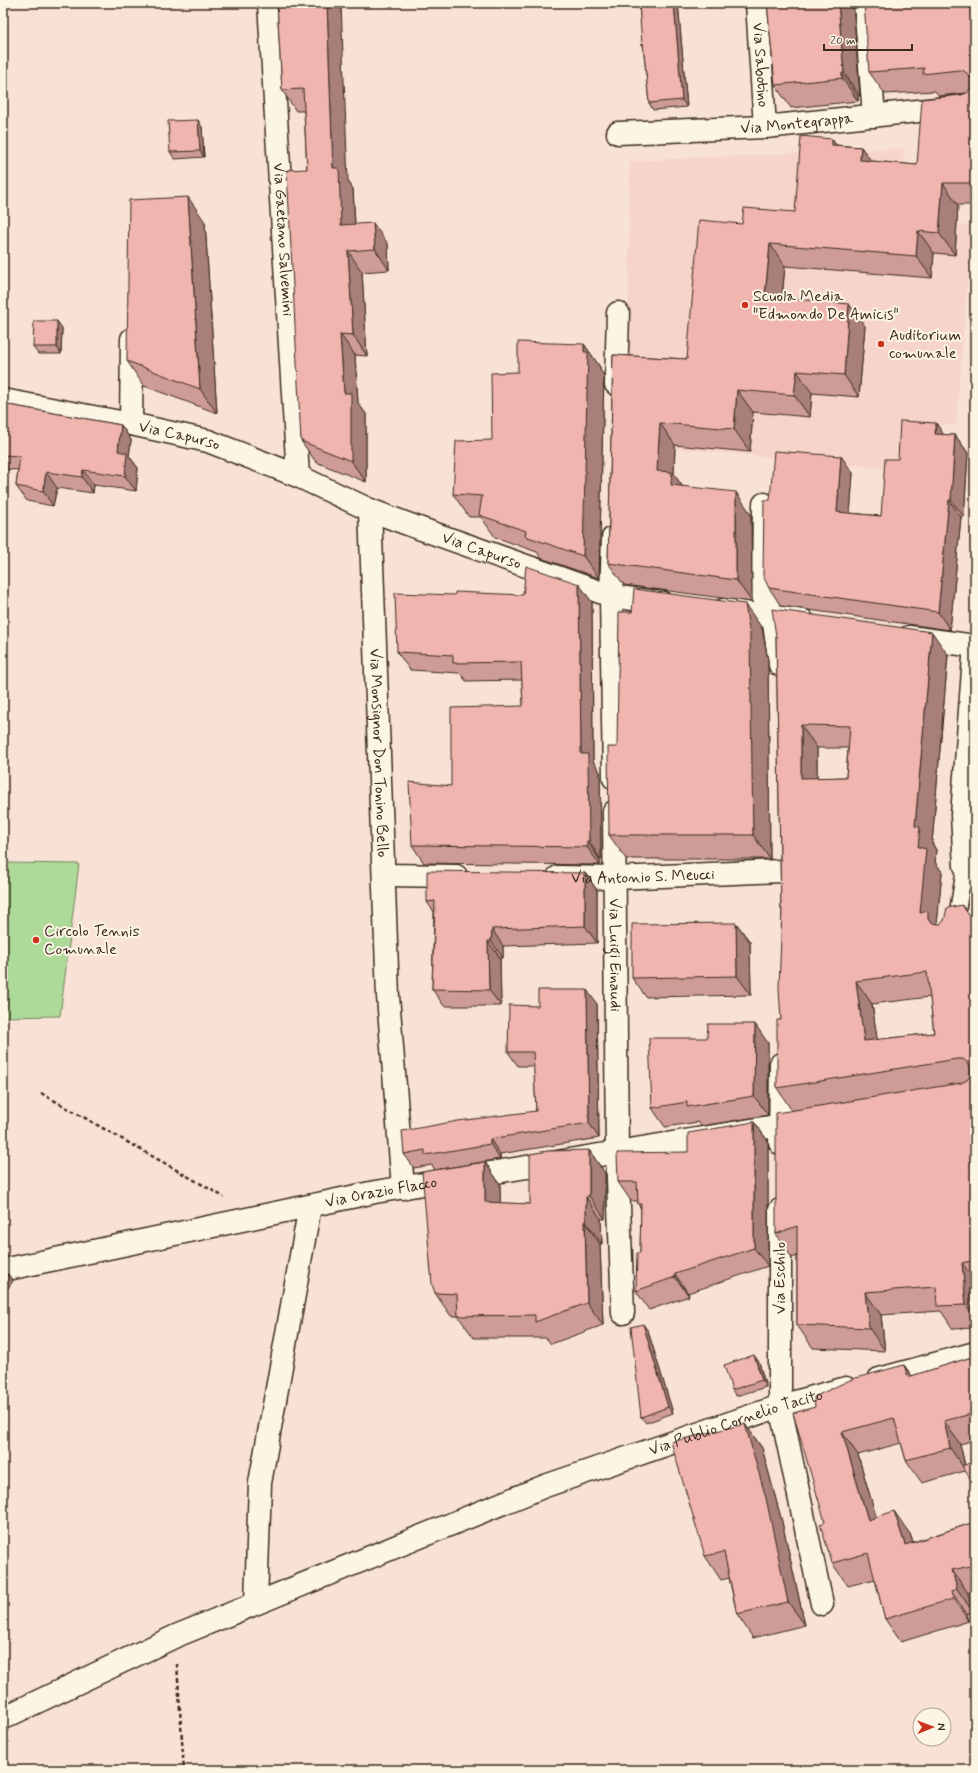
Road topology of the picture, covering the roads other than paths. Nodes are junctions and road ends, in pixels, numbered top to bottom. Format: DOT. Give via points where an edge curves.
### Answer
graph roads {
  1 [pos="269,3"];
  2 [pos="757,3"];
  3 [pos="866,3"];
  4 [pos="975,105"];
  5 [pos="874,116"];
  6 [pos="765,128"];
  7 [pos="618,133"];
  8 [pos="618,313"];
  9 [pos="133,322"];
  10 [pos="3,400"];
  11 [pos="616,407"];
  12 [pos="131,424"];
  13 [pos="298,476"];
  14 [pos="764,504"];
  15 [pos="370,510"];
  16 [pos="613,517"];
  17 [pos="612,596"];
  18 [pos="681,605"];
  19 [pos="704,608"];
  20 [pos="773,617"];
  21 [pos="820,623"];
  22 [pos="890,634"];
  23 [pos="975,646"];
  24 [pos="780,682"];
  25 [pos="783,847"];
  26 [pos="783,871"];
  27 [pos="970,873"];
  28 [pos="384,875"];
  29 [pos="479,876"];
  30 [pos="535,877"];
  31 [pos="615,878"];
  32 [pos="783,895"];
  33 [pos="953,939"];
  34 [pos="781,1046"];
  35 [pos="811,1120"];
  36 [pos="780,1125"];
  37 [pos="617,1152"];
  38 [pos="780,1164"];
  39 [pos="403,1188"];
  40 [pos="780,1188"];
  41 [pos="310,1206"];
  42 [pos="3,1270"];
  43 [pos="623,1313"];
  44 [pos="975,1354"];
  45 [pos="780,1406"];
  46 [pos="256,1603"];
  47 [pos="822,1604"];
  48 [pos="3,1718"];
  1 -- 13 [label="street, Via Gaetano Salvemini"];
  2 -- 6 [label="street, Via Sabotino"];
  3 -- 5 [label="street"];
  4 -- 5 [label="street, Via Montegrappa"];
  5 -- 6 [label="street, Via Montegrappa"];
  6 -- 7 [label="street, Via Montegrappa"];
  8 -- 11 [label="street"];
  9 -- 12 [label="street"];
  10 -- 12 [label="street, Via Capurso"];
  12 -- 13 [label="street, Via Capurso" via="208,441"];
  13 -- 15 [label="street, Via Capurso"];
  14 -- 20 [label="street" via="763,596"];
  15 -- 17 [label="street, Via Capurso"];
  15 -- 28 [label="street, Via Monsignor Don Tonino Bello"];
  16 -- 17 [label="street, Via Luigi Einaudi"];
  17 -- 18 [label="street, Via Capurso"];
  17 -- 31 [label="street, Via Luigi Einaudi"];
  19 -- 20 [label="street"];
  20 -- 21 [label="street"];
  20 -- 24 [label="street" via="780,659"];
  22 -- 23 [label="street"];
  23 -- 27 [label="street" via="962,814"];
  25 -- 26 [label="street"];
  26 -- 31 [label="street, Via Antonio S. Meucci"];
  26 -- 32 [label="street"];
  27 -- 33 [label="lane"];
  28 -- 29 [label="street"];
  28 -- 39 [label="street, Via Monsignor Don Tonino Bello" via="388,996"];
  30 -- 31 [label="street, Via Antonio S. Meucci"];
  31 -- 37 [label="street, Via Luigi Einaudi"];
  34 -- 36 [label="street"];
  35 -- 36 [label="street, Via Orazio Flacco"];
  36 -- 37 [label="street, Via Orazio Flacco"];
  36 -- 38 [label="street"];
  37 -- 39 [label="street, Via Orazio Flacco"];
  37 -- 43 [label="street, Via Luigi Einaudi"];
  39 -- 41 [label="street, Via Orazio Flacco"];
  40 -- 45 [label="street, Via Eschilo"];
  41 -- 42 [label="street, Via Orazio Flacco"];
  41 -- 46 [label="street" via="260,1483"];
  44 -- 45 [label="street, Via Publio Cornelio Tacito"];
  45 -- 46 [label="street, Via Publio Cornelio Tacito" via="545,1486"];
  45 -- 47 [label="street, Via Eschilo"];
  46 -- 48 [label="street, Via Publio Cornelio Tacito" via="176,1636"];
}
